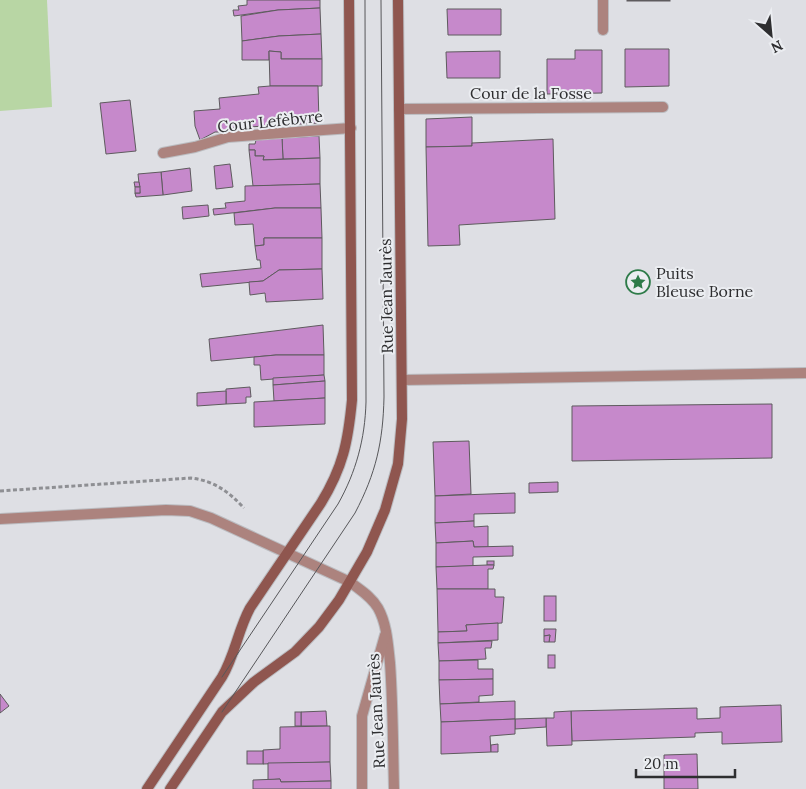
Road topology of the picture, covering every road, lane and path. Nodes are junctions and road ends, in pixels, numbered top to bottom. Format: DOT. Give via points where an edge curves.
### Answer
graph roads {
  1 [pos="349,0"];
  2 [pos="398,0"];
  3 [pos="603,0"];
  4 [pos="603,30"];
  5 [pos="663,107"];
  6 [pos="399,109"];
  7 [pos="351,128"];
  8 [pos="163,153"];
  9 [pos="806,373"];
  10 [pos="402,380"];
  11 [pos="0,519"];
  12 [pos="287,554"];
  13 [pos="350,582"];
  14 [pos="386,631"];
  15 [pos="147,789"];
  16 [pos="170,789"];
  17 [pos="362,789"];
  18 [pos="394,789"];
  1 -- 7 [label="main road, Rue Jean Jaurès"];
  2 -- 6 [label="main road, Rue Jean Jaurès"];
  3 -- 4 [label="street"];
  5 -- 6 [label="street, Cour de la Fosse"];
  6 -- 10 [label="main road, Rue Jean Jaurès"];
  7 -- 8 [label="street, Cour Lefèbvre" via="228,138"];
  7 -- 12 [label="main road, Rue Jean Jaurès" via="350,426 332,486"];
  9 -- 10 [label="street"];
  10 -- 13 [label="main road, Rue Jean Jaurès" via="402,434 395,476 374,536"];
  11 -- 12 [label="street" via="182,510 210,518"];
  12 -- 13 [label="street, Rue Jean Jaurès"];
  12 -- 15 [label="main road, Rue Jean Jaurès" via="246,615 222,677"];
  13 -- 14 [label="street, Rue Jean Jaurès" via="377,607"];
  13 -- 16 [label="main road, Rue Jean Jaurès" via="306,641 222,712"];
  14 -- 17 [label="street, Rue Jean Jaurès" via="362,716"];
  14 -- 18 [label="street, Rue Jean Jaurès" via="392,694"];
}
